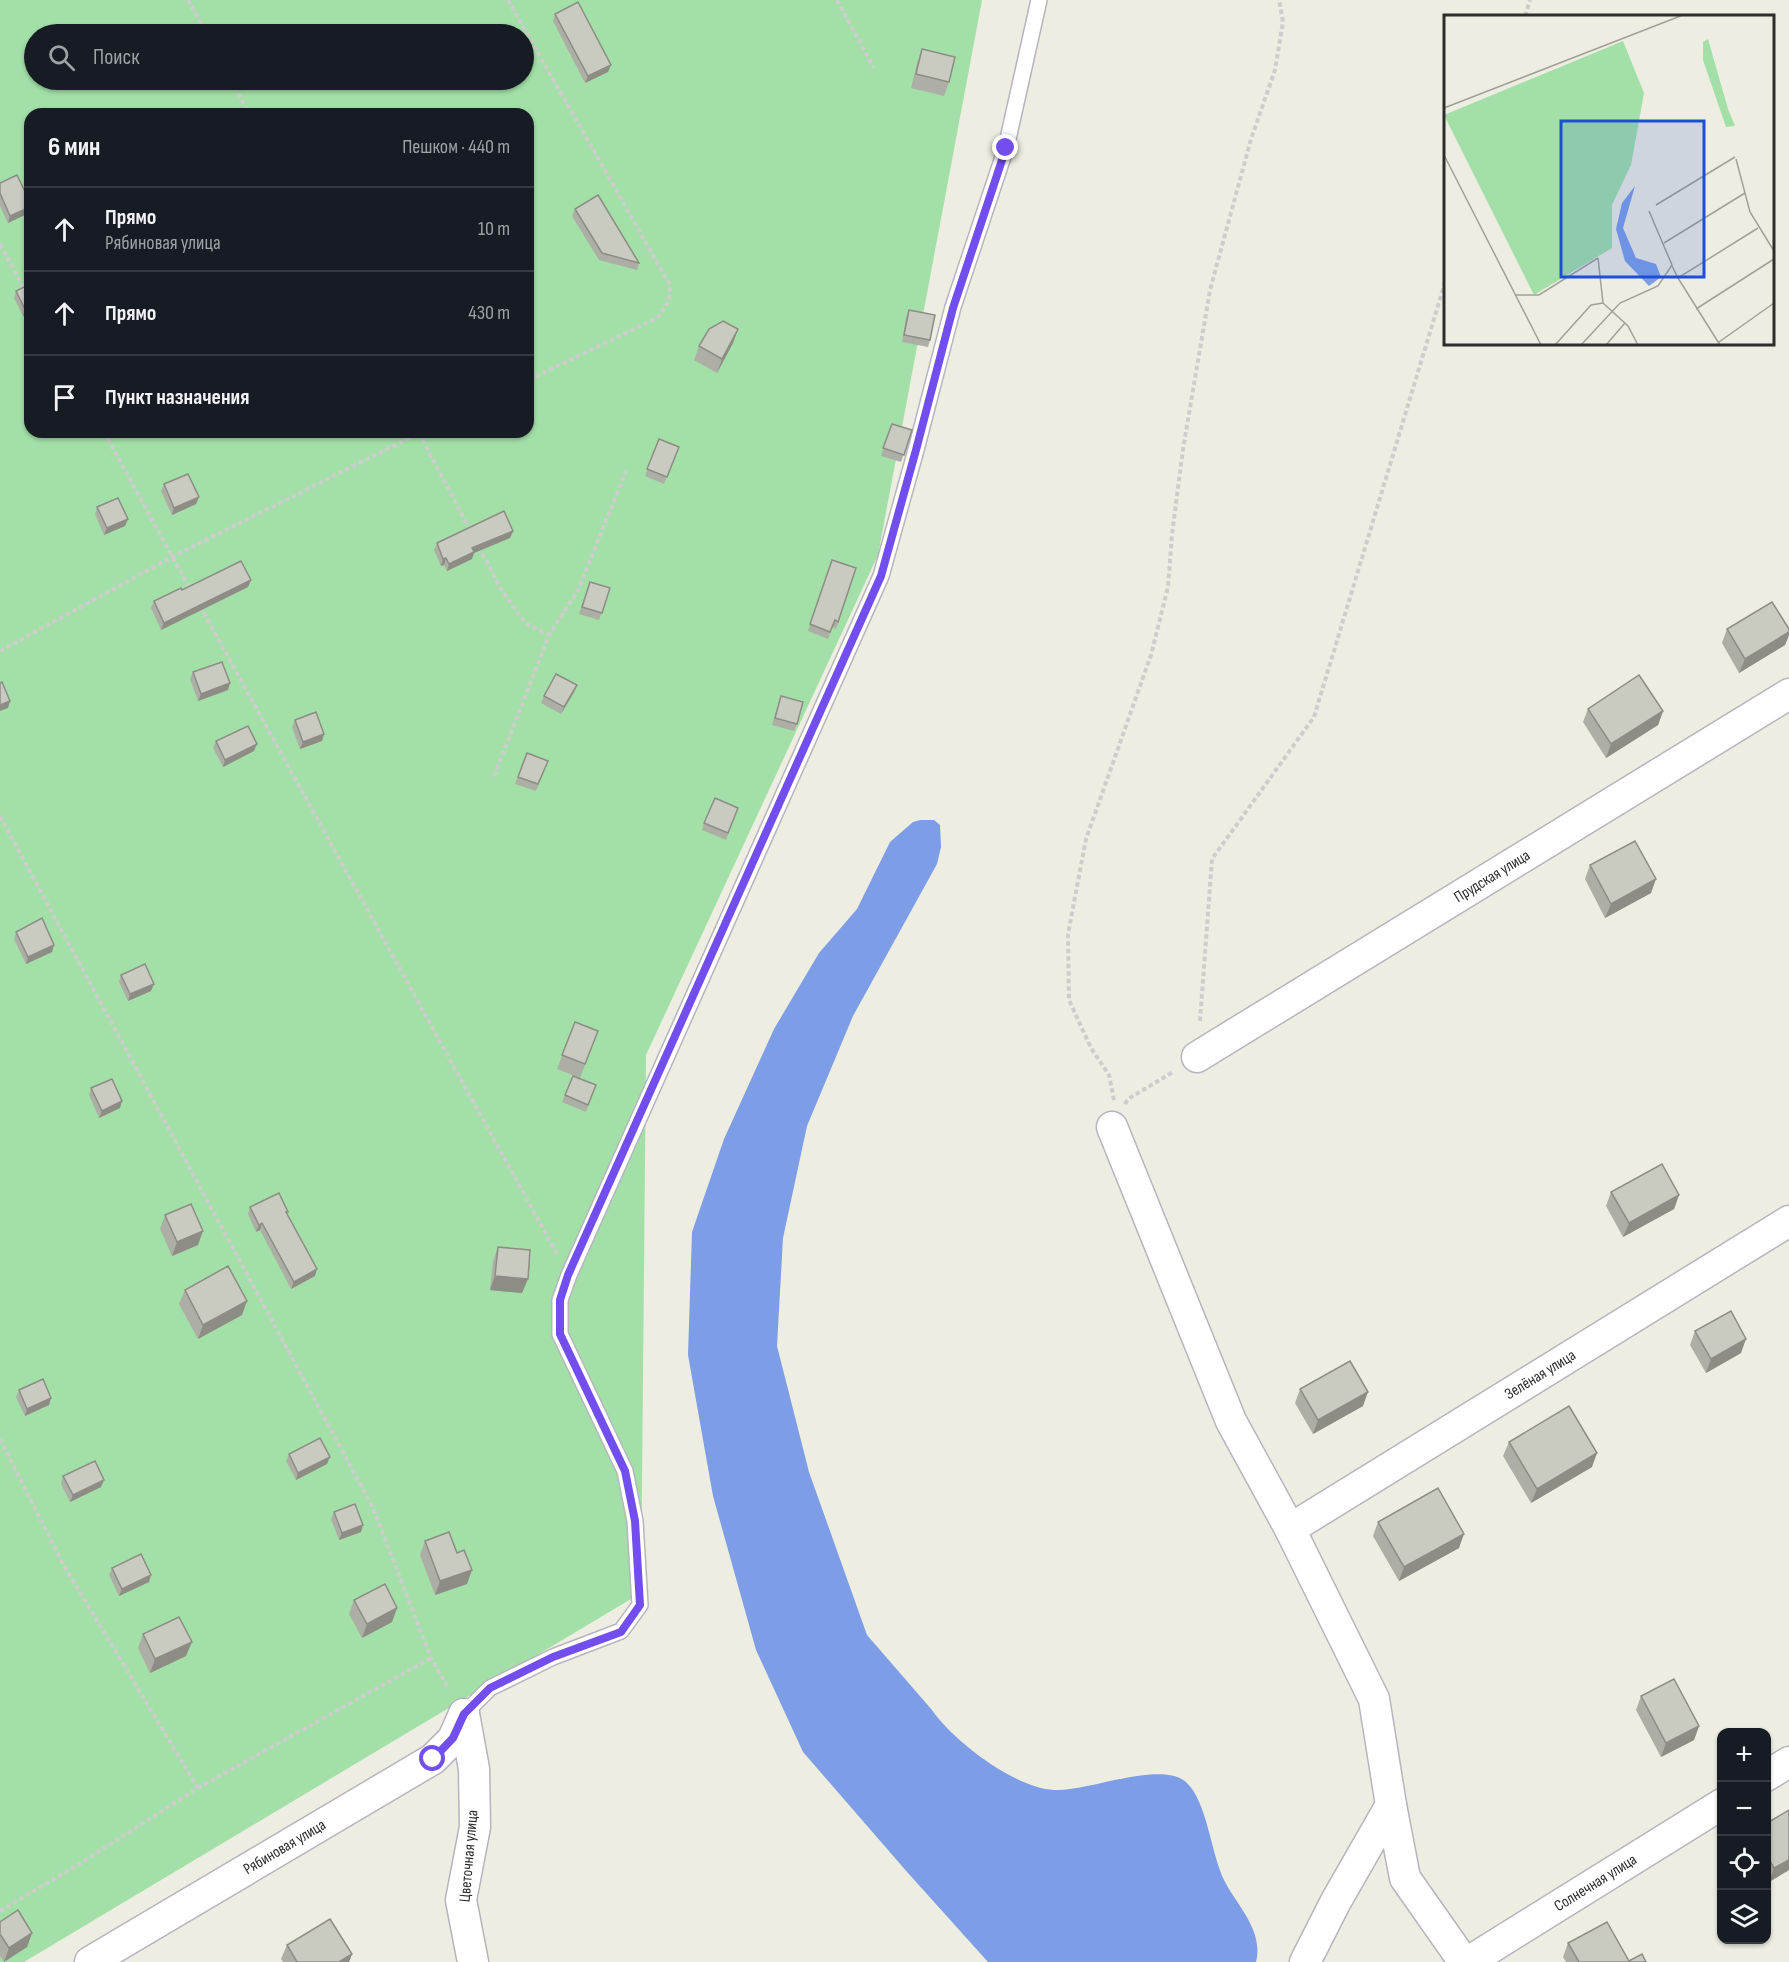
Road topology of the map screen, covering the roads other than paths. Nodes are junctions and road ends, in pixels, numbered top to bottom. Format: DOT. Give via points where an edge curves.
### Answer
graph roads {
  1 [pos="1039,0"];
  2 [pos="1789,694"];
  3 [pos="1197,1058"];
  4 [pos="1112,1127"];
  5 [pos="1789,1221"];
  6 [pos="1290,1528"];
  7 [pos="464,1714"];
  8 [pos="1789,1762"];
  9 [pos="1771,1773"];
  10 [pos="1391,1805"];
  11 [pos="1717,1807"];
  12 [pos="90,1962"];
  13 [pos="473,1962"];
  14 [pos="1305,1962"];
  15 [pos="1466,1962"];
  1 -- 7 [label="lane" via="1006,148 953,308 881,576 560,1300 560,1334 625,1471 635,1521 640,1605 621,1632 553,1657 490,1688"];
  2 -- 3 [label="street, Прудская улица"];
  4 -- 6 [label="street, Солнечная улица" via="1231,1421"];
  5 -- 6 [label="street, Зелёная улица"];
  6 -- 10 [label="street, Солнечная улица" via="1374,1699"];
  7 -- 12 [label="street, Рябиновая улица" via="453,1738 433,1759"];
  7 -- 13 [label="street, Цветочная улица" via="474,1769 475,1827 461,1900"];
  8 -- 9 [label="street"];
  10 -- 14 [label="street"];
  10 -- 15 [label="street, Солнечная улица" via="1405,1878"];
  11 -- 15 [label="street, Солнечная улица"];
}
